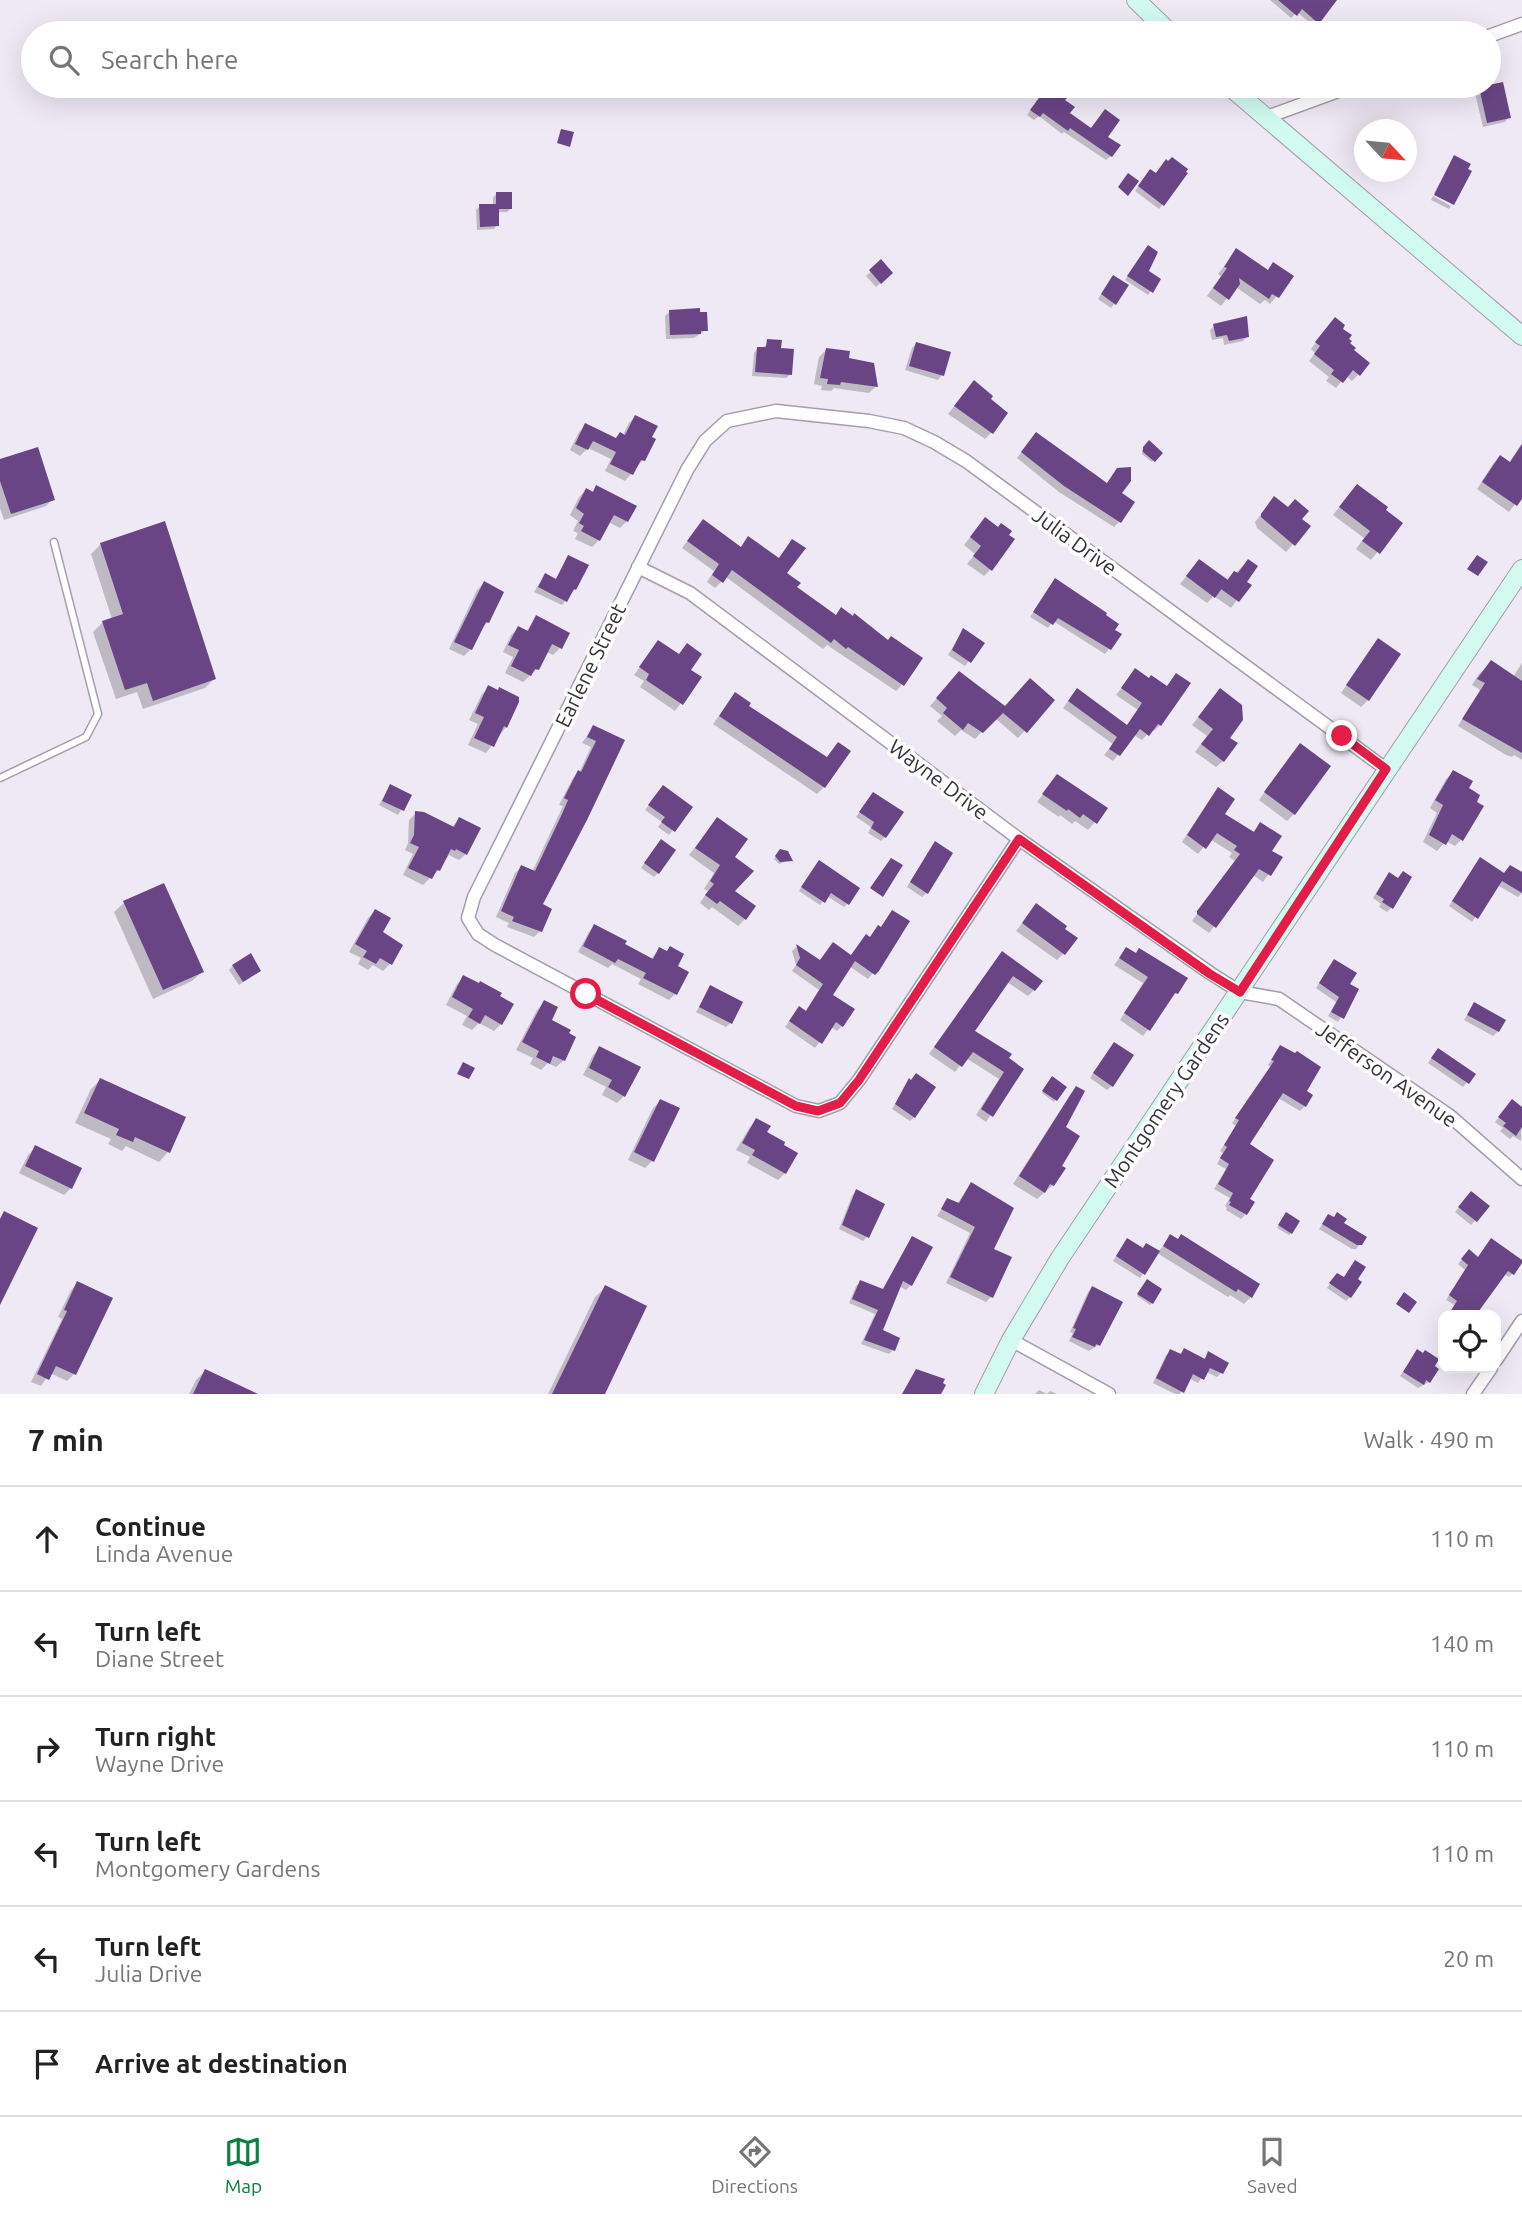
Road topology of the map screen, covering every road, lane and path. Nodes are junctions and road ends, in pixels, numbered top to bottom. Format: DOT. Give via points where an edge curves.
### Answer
graph roads {
  1 [pos="1136,0"];
  2 [pos="1158,21"];
  3 [pos="1522,24"];
  4 [pos="1501,32"];
  5 [pos="1244,98"];
  6 [pos="1319,98"];
  7 [pos="1267,117"];
  8 [pos="1522,336"];
  9 [pos="727,421"];
  10 [pos="54,542"];
  11 [pos="638,568"];
  12 [pos="1522,569"];
  13 [pos="1386,769"];
  14 [pos="0,778"];
  15 [pos="1019,839"];
  16 [pos="1240,992"];
  17 [pos="1522,1179"];
  18 [pos="1522,1321"];
  19 [pos="1011,1340"];
  20 [pos="1501,1352"];
  21 [pos="1487,1373"];
  22 [pos="984,1394"];
  23 [pos="1109,1394"];
  24 [pos="1473,1394"];
  1 -- 2 [label="street"];
  3 -- 4 [label="street"];
  5 -- 7 [label="street"];
  6 -- 7 [label="street"];
  7 -- 8 [label="street"];
  9 -- 11 [label="street, Earlene Street" via="705,441"];
  9 -- 13 [label="street, Julia Drive" via="776,411 869,421 904,428 934,442"];
  10 -- 14 [label="lane" via="98,714 86,737"];
  11 -- 15 [label="street, Wayne Drive" via="690,593"];
  11 -- 15 [label="street, Earlene Street" via="474,897 468,918 478,934 796,1106 818,1111 840,1103 859,1080"];
  12 -- 13 [label="street, Montgomery Gardens"];
  13 -- 16 [label="street, Montgomery Gardens"];
  15 -- 16 [label="street, Wayne Drive"];
  16 -- 17 [label="street, Jefferson Avenue" via="1279,999 1450,1116"];
  16 -- 19 [label="street, Montgomery Gardens" via="1060,1258"];
  18 -- 20 [label="street"];
  19 -- 22 [label="street, Montgomery Gardens"];
  19 -- 23 [label="street"];
  21 -- 24 [label="street"];
}
